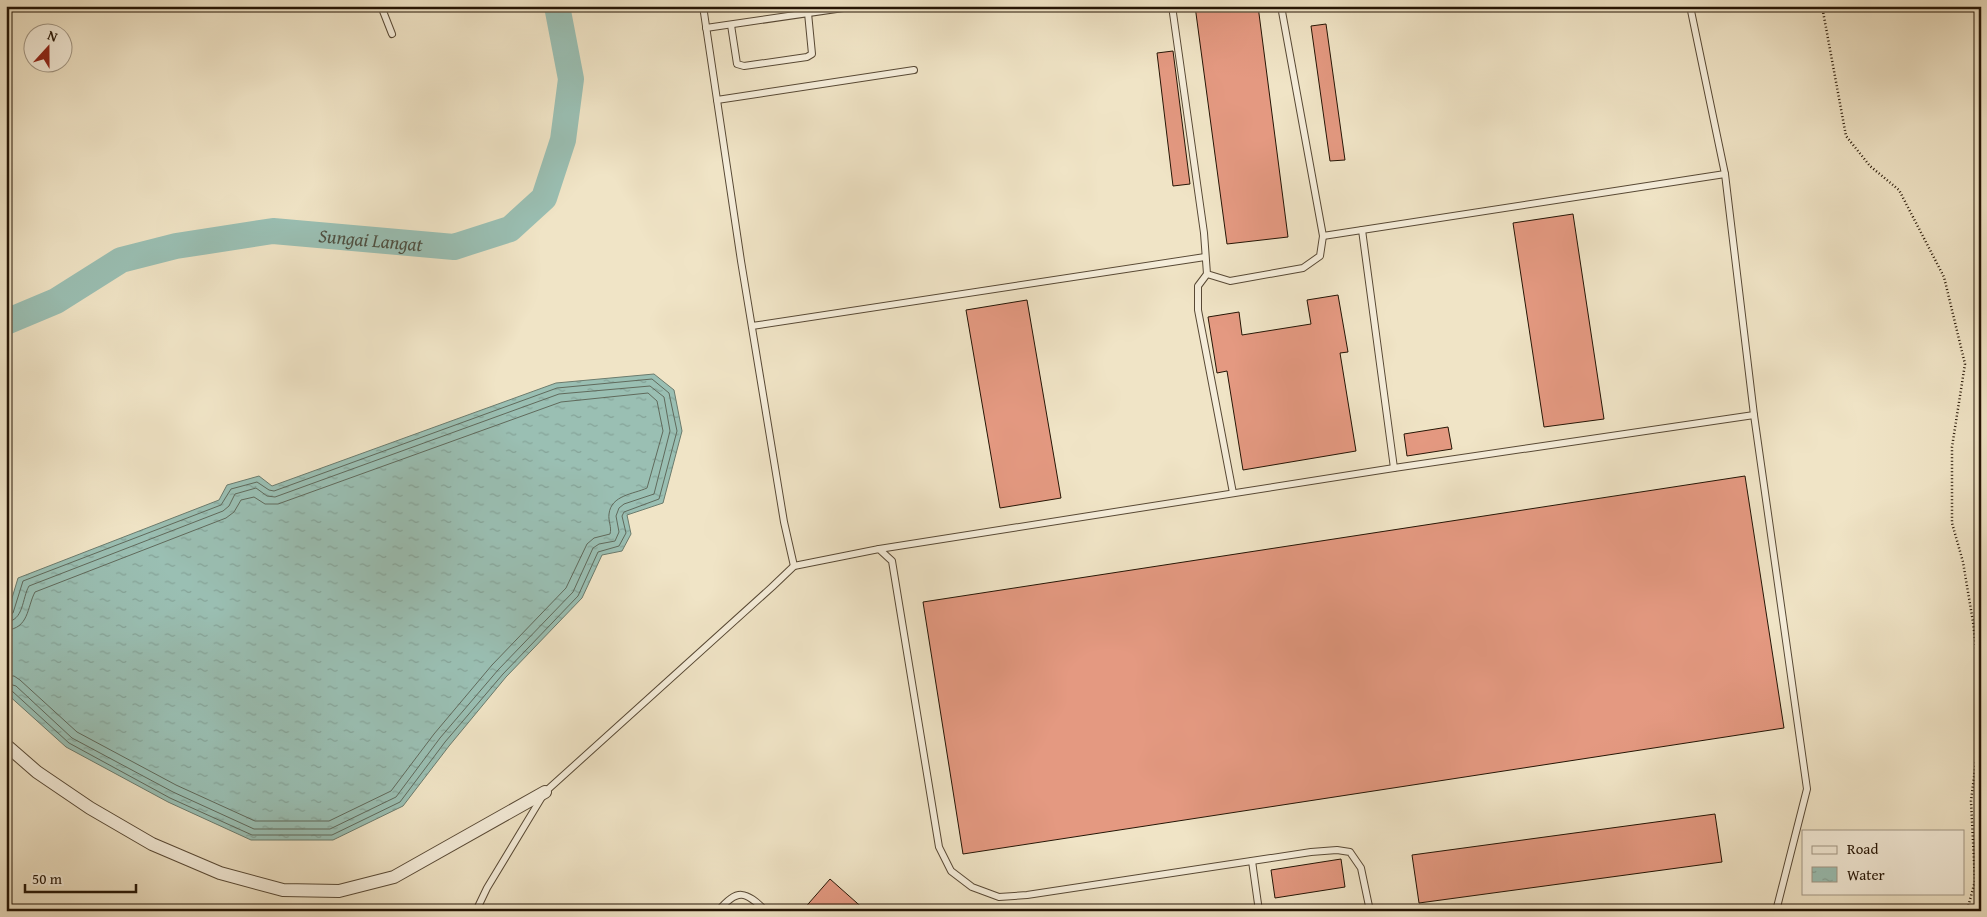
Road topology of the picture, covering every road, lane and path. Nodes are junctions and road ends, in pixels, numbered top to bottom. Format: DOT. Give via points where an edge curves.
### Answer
graph roads {
  1 [pos="380,6"];
  2 [pos="703,6"];
  3 [pos="857,6"];
  4 [pos="1172,6"];
  5 [pos="1281,6"];
  6 [pos="1690,6"];
  7 [pos="1822,6"];
  8 [pos="808,14"];
  9 [pos="731,25"];
  10 [pos="706,28"];
  11 [pos="392,34"];
  12 [pos="914,70"];
  13 [pos="717,100"];
  14 [pos="1725,174"];
  15 [pos="1362,230"];
  16 [pos="1323,236"];
  17 [pos="1205,257"];
  18 [pos="1207,274"];
  19 [pos="752,326"];
  20 [pos="1754,415"];
  21 [pos="1394,468"];
  22 [pos="1233,493"];
  23 [pos="879,549"];
  24 [pos="794,566"];
  25 [pos="6,745"];
  26 [pos="545,792"];
  27 [pos="1252,860"];
  28 [pos="476,911"];
  29 [pos="718,911"];
  30 [pos="766,911"];
  31 [pos="1259,911"];
  32 [pos="1370,911"];
  33 [pos="1776,911"];
  34 [pos="1967,911"];
  1 -- 11 [label="lane"];
  2 -- 10 [label="lane"];
  3 -- 8 [label="lane"];
  4 -- 17 [label="lane"];
  5 -- 16 [label="lane"];
  6 -- 14 [label="lane"];
  7 -- 34 [label="path" via="1846,136 1870,166 1899,190 1944,277 1966,364 1952,448 1952,523 1963,562 1979,674 1979,738 1971,801 1975,881"];
  8 -- 9 [label="lane"];
  8 -- 9 [label="lane" via="812,54 807,57 744,66 737,64"];
  9 -- 10 [label="lane"];
  10 -- 13 [label="lane"];
  12 -- 13 [label="lane"];
  13 -- 19 [label="lane"];
  14 -- 15 [label="lane"];
  14 -- 20 [label="lane"];
  15 -- 16 [label="lane"];
  15 -- 21 [label="lane"];
  16 -- 18 [label="lane" via="1320,256 1303,268 1230,280"];
  17 -- 18 [label="lane"];
  17 -- 19 [label="lane"];
  18 -- 22 [label="lane" via="1198,286 1198,310"];
  19 -- 24 [label="lane"];
  20 -- 21 [label="lane"];
  20 -- 33 [label="lane" via="1807,789"];
  21 -- 22 [label="lane"];
  22 -- 23 [label="lane"];
  23 -- 24 [label="lane"];
  23 -- 27 [label="lane" via="892,560 939,847 951,871 972,887 999,897"];
  24 -- 26 [label="lane"];
  25 -- 26 [label="street" via="37,772 90,808 152,844 220,873 283,890 338,891 394,877"];
  26 -- 28 [label="lane"];
  27 -- 31 [label="lane"];
  27 -- 32 [label="lane" via="1311,852 1350,852 1361,868"];
  29 -- 30 [label="lane" via="730,898 741,894 751,897"];
}
